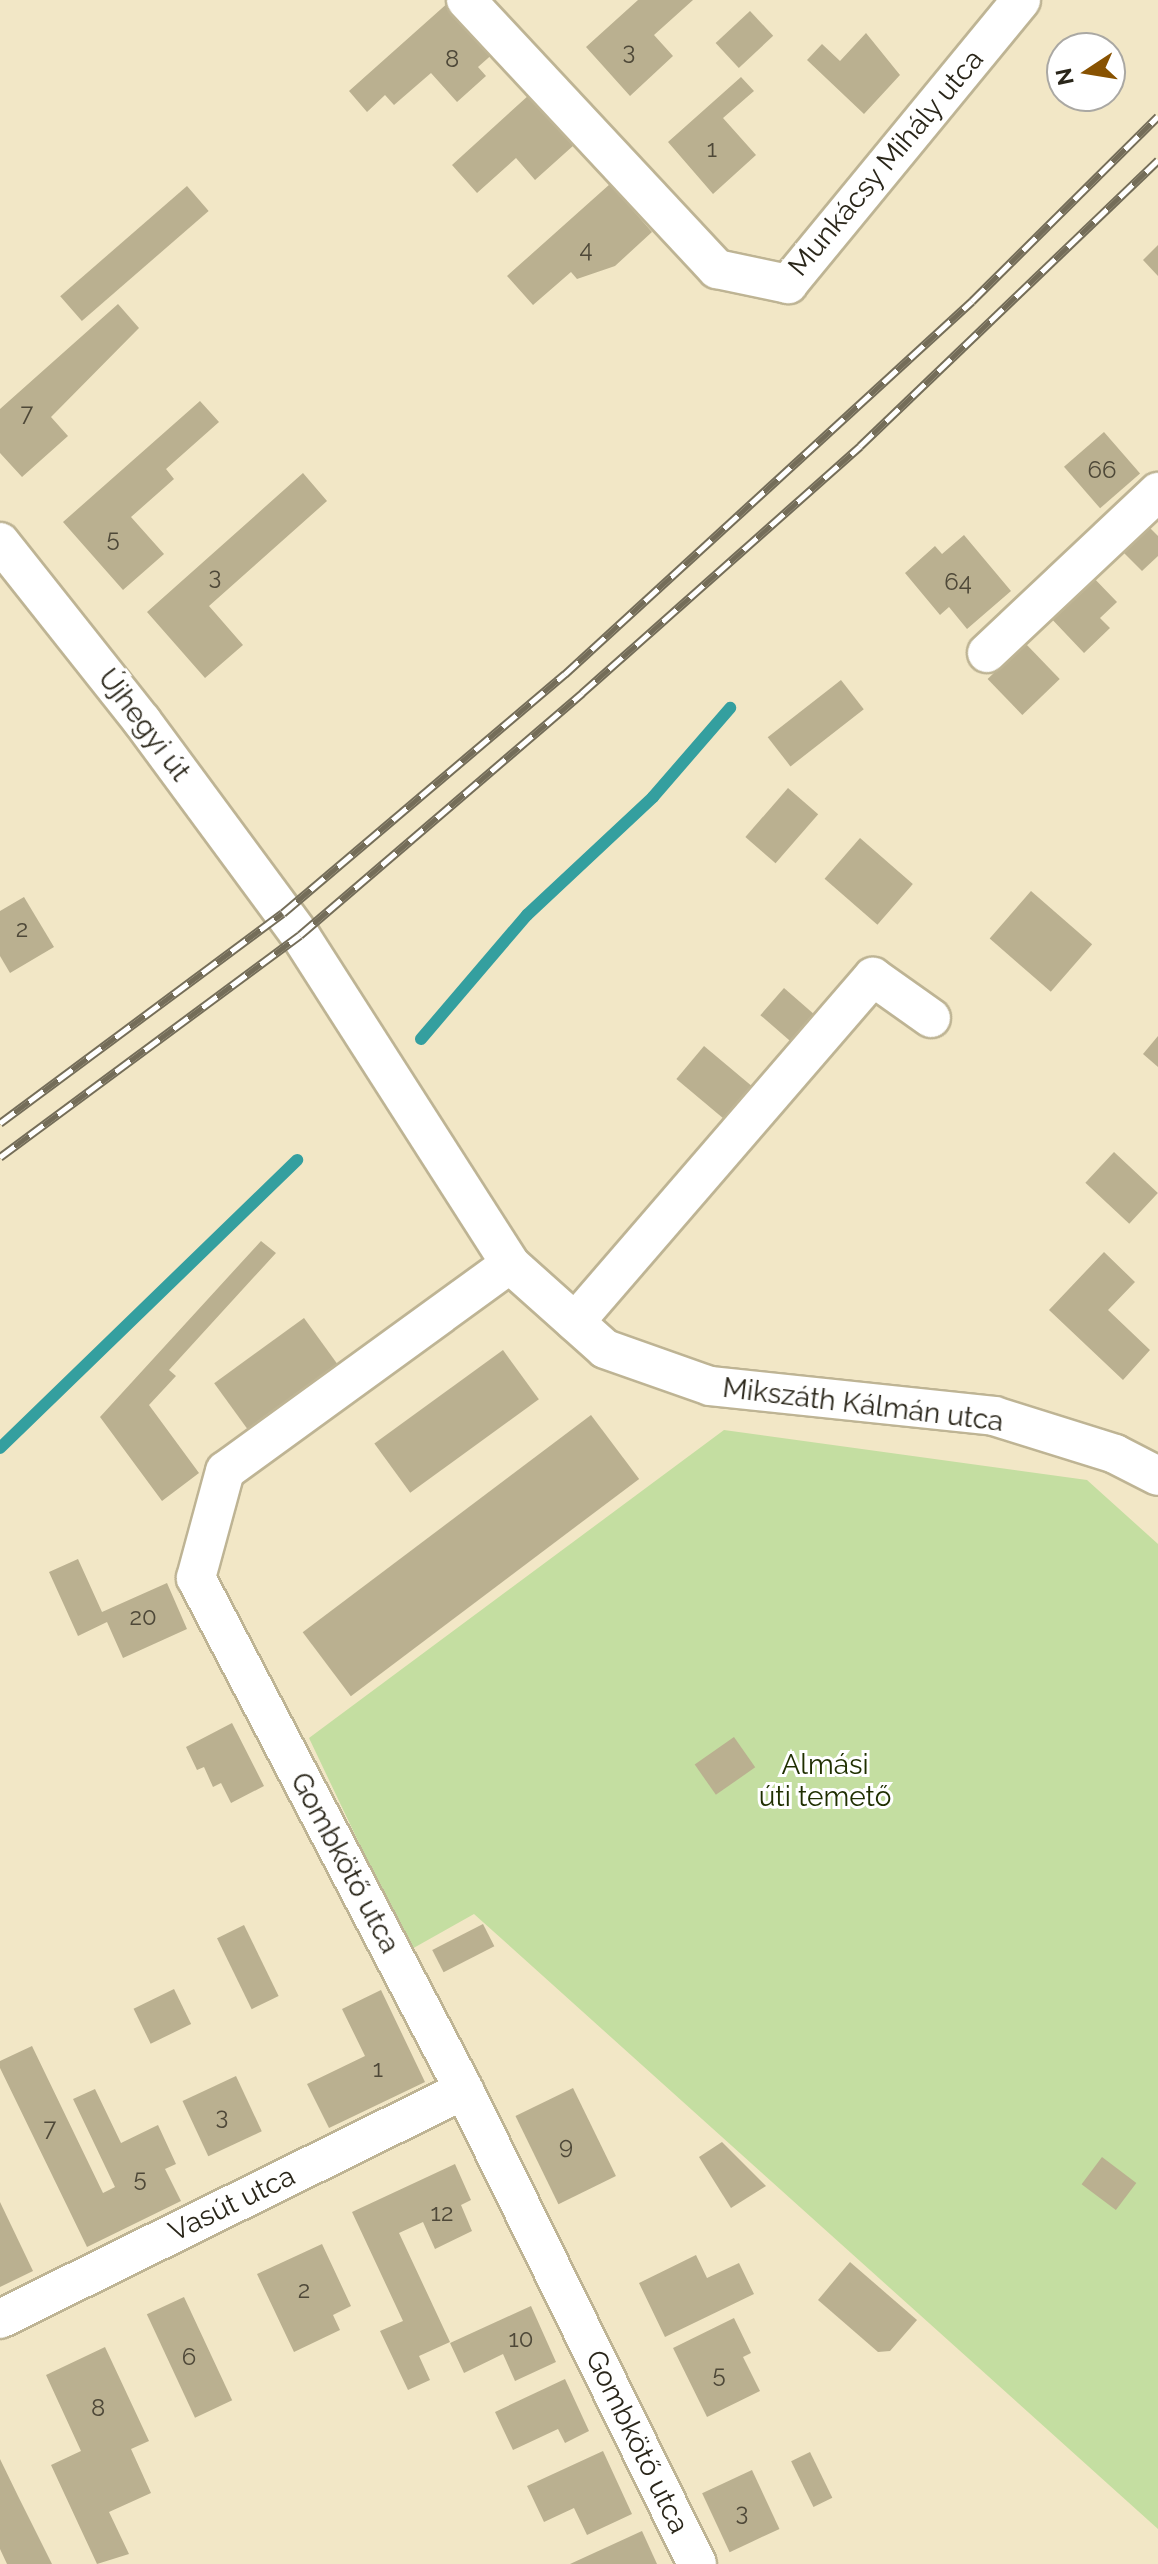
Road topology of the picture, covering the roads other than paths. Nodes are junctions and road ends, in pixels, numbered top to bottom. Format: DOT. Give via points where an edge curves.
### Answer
graph roads {
  1 [pos="466,0"];
  2 [pos="1021,0"];
  3 [pos="1158,492"];
  4 [pos="1,544"];
  5 [pos="987,653"];
  6 [pos="283,913"];
  7 [pos="931,1018"];
  8 [pos="510,1264"];
  9 [pos="575,1322"];
  10 [pos="1158,1476"];
  11 [pos="464,2090"];
  12 [pos="0,2319"];
  13 [pos="697,2564"];
  1 -- 2 [label="street, Munkácsy Mihály utca" via="717,269 788,284"];
  3 -- 5 [label="street"];
  4 -- 6 [label="street, Újhegyi út"];
  6 -- 8 [label="street, Mikszáth Kálmán utca"];
  7 -- 9 [label="street" via="873,977"];
  8 -- 9 [label="street, Mikszáth Kálmán utca"];
  8 -- 11 [label="street, Gombkötő utca" via="225,1471 196,1578"];
  9 -- 10 [label="street, Mikszáth Kálmán utca" via="605,1349 710,1386 994,1416 1115,1454"];
  11 -- 12 [label="street, Vasút utca"];
  11 -- 13 [label="street, Gombkötő utca"];
}
